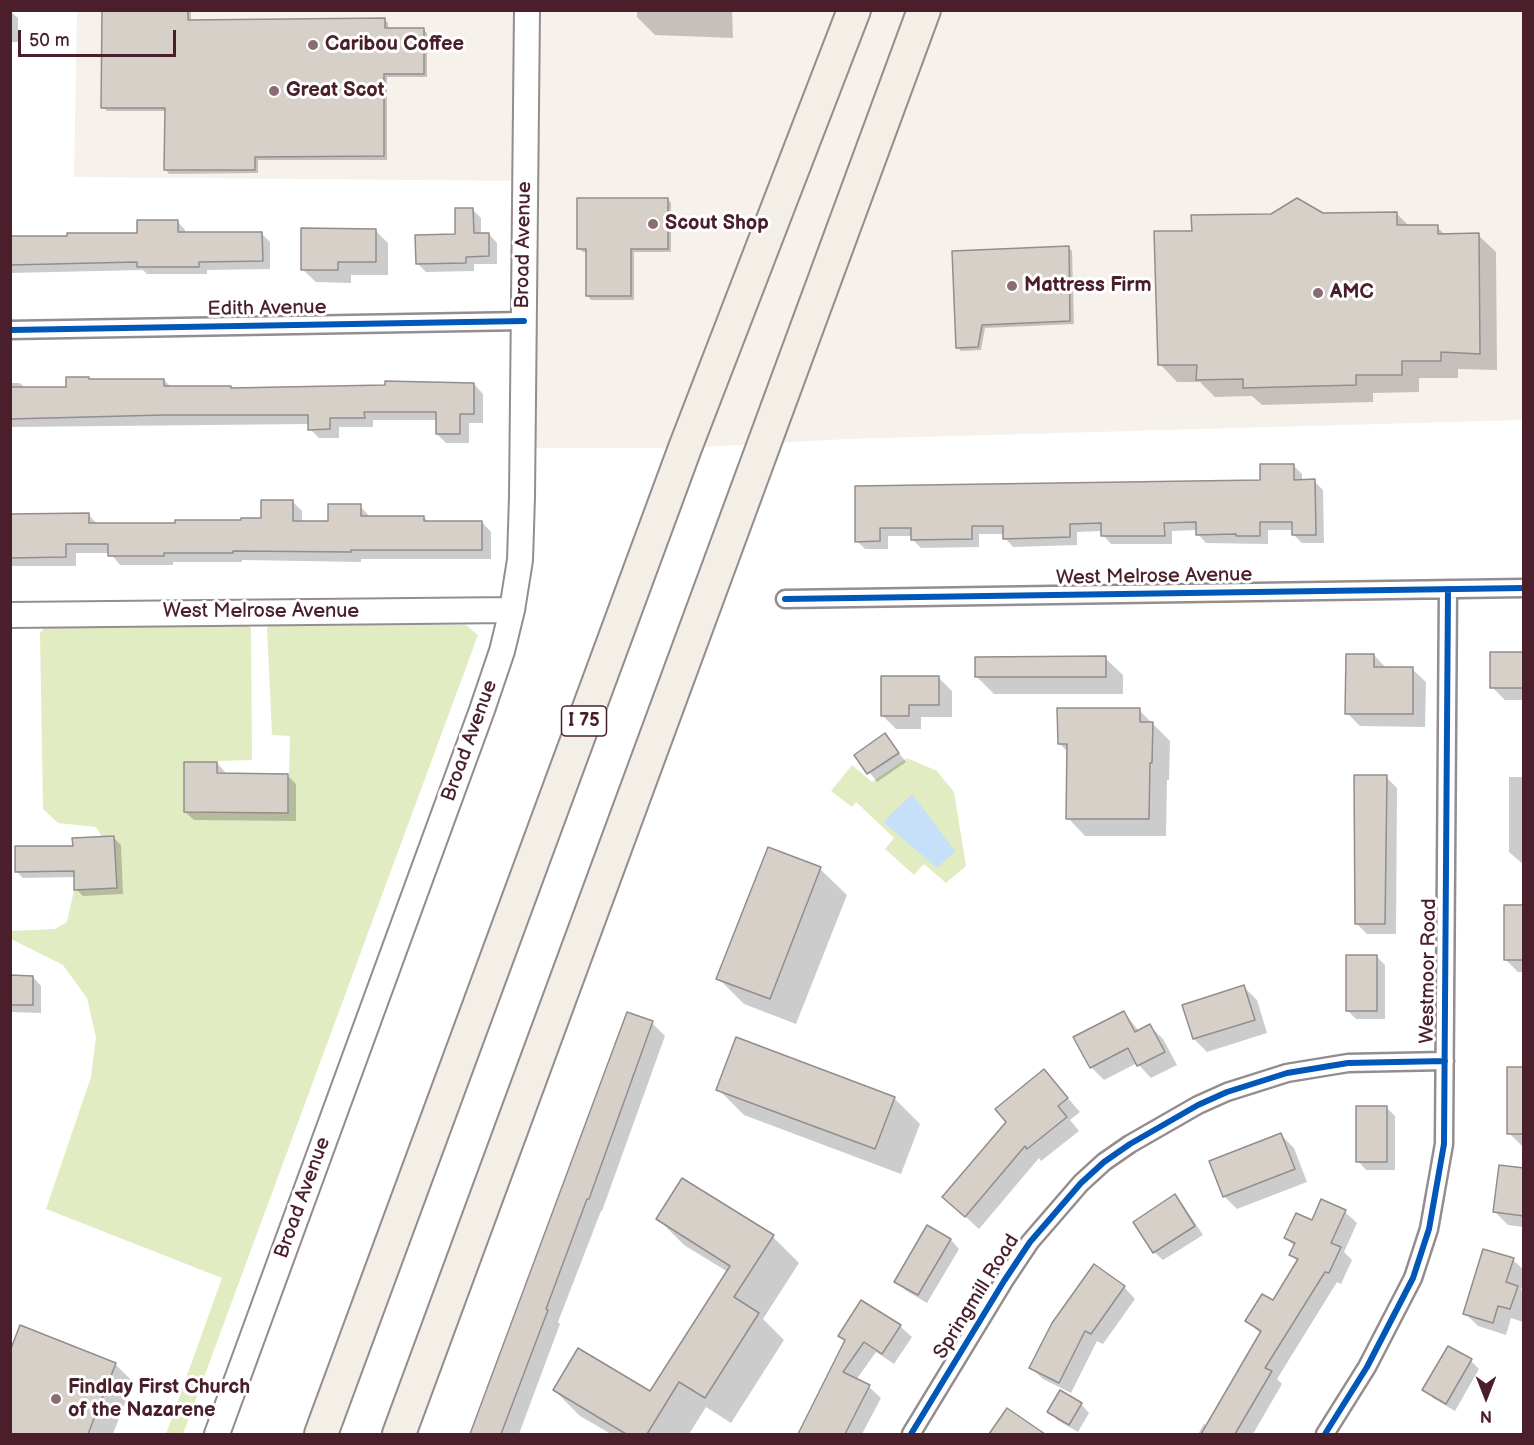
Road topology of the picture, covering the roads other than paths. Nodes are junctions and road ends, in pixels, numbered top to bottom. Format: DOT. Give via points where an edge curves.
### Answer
graph roads {
  1 [pos="527,10"];
  2 [pos="854,10"];
  3 [pos="924,10"];
  4 [pos="524,321"];
  5 [pos="10,330"];
  6 [pos="1524,588"];
  7 [pos="1448,589"];
  8 [pos="785,599"];
  9 [pos="512,610"];
  10 [pos="10,615"];
  11 [pos="1445,1061"];
  12 [pos="217,1434"];
  13 [pos="321,1434"];
  14 [pos="399,1434"];
  15 [pos="911,1434"];
  16 [pos="1325,1434"];
  1 -- 4 [label="main road, Broad Avenue"];
  2 -- 13 [label="highway, I 75" via="685,448"];
  3 -- 14 [label="highway"];
  4 -- 5 [label="street, Edith Avenue"];
  4 -- 9 [label="main road, Broad Avenue" via="522,497"];
  6 -- 7 [label="street, West Melrose Avenue"];
  7 -- 8 [label="street, West Melrose Avenue"];
  7 -- 11 [label="street, Westmoor Road"];
  9 -- 10 [label="main road, West Melrose Avenue"];
  9 -- 12 [label="main road, Broad Avenue" via="482,710"];
  11 -- 15 [label="street, Springmill Road" via="1348,1063 1287,1073 1198,1105 1104,1162 1030,1242"];
  11 -- 16 [label="street, Westmoor Road" via="1444,1144 1429,1229 1413,1278 1396,1313"];
}
